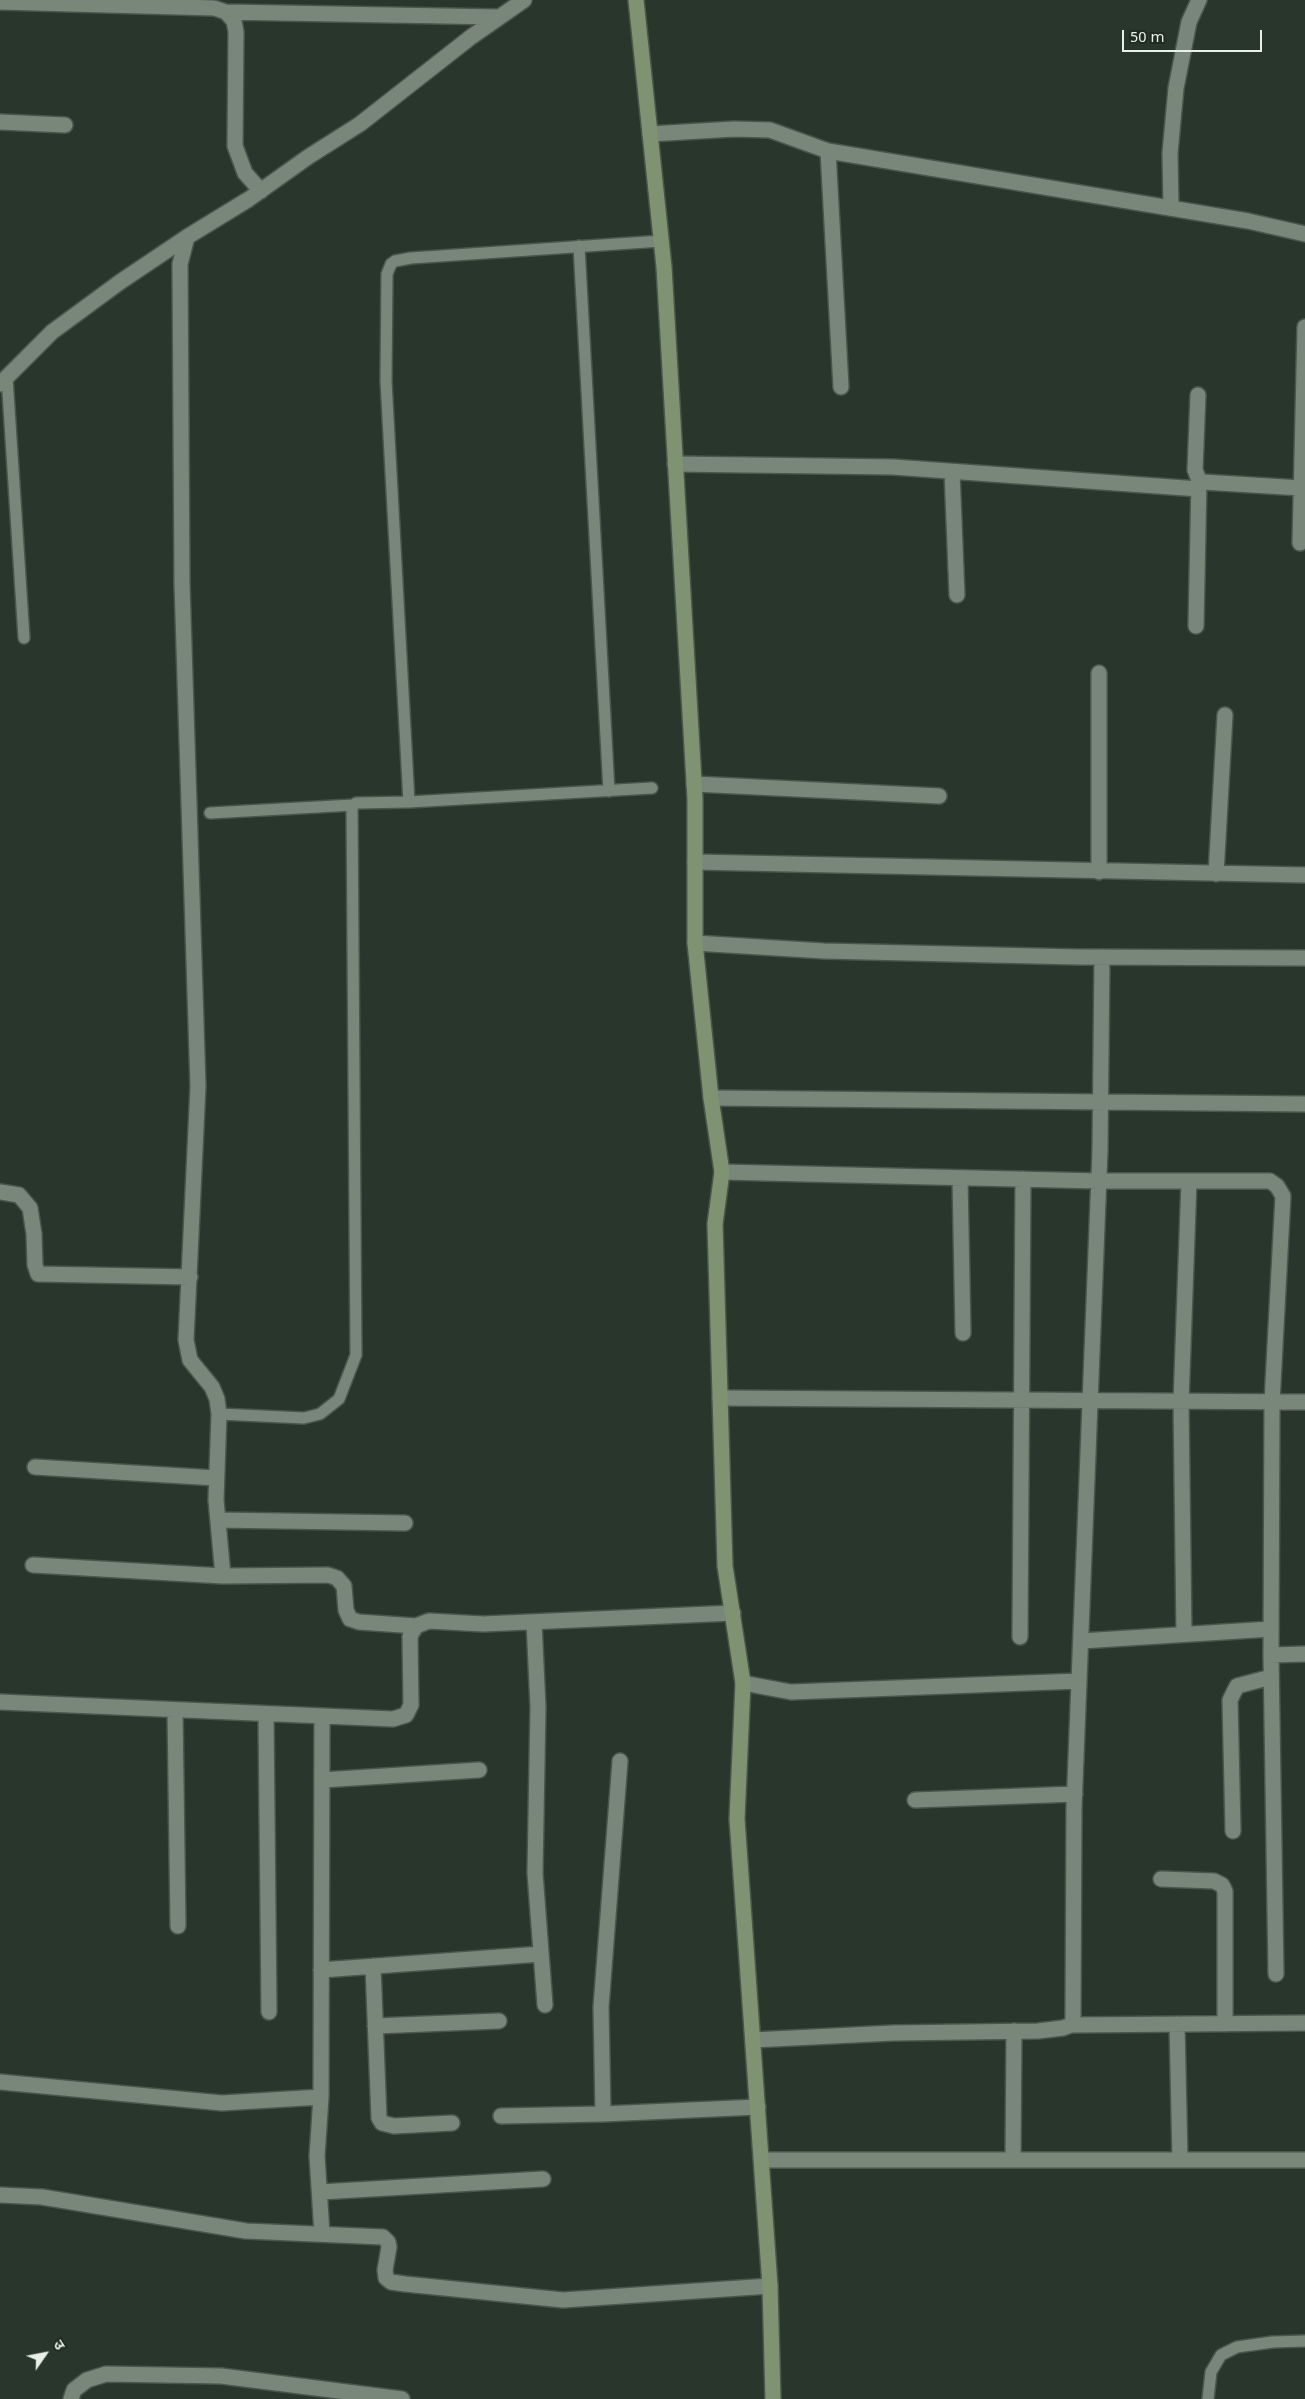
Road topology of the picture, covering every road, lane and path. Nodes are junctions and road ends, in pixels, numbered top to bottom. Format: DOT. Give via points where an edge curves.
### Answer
graph roads {
  1 [pos="524,0"];
  2 [pos="636,0"];
  3 [pos="1199,0"];
  4 [pos="0,2"];
  5 [pos="226,12"];
  6 [pos="499,17"];
  7 [pos="0,122"];
  8 [pos="65,125"];
  9 [pos="650,134"];
  10 [pos="828,151"];
  11 [pos="261,191"];
  12 [pos="1171,208"];
  13 [pos="1305,234"];
  14 [pos="187,237"];
  15 [pos="661,241"];
  16 [pos="579,246"];
  17 [pos="1305,327"];
  18 [pos="4,380"];
  19 [pos="841,387"];
  20 [pos="1198,395"];
  21 [pos="675,464"];
  22 [pos="952,472"];
  23 [pos="1199,484"];
  24 [pos="1301,488"];
  25 [pos="1300,543"];
  26 [pos="957,595"];
  27 [pos="1196,626"];
  28 [pos="24,638"];
  29 [pos="1099,673"];
  30 [pos="1225,715"];
  31 [pos="694,784"];
  32 [pos="652,788"];
  33 [pos="609,791"];
  34 [pos="939,796"];
  35 [pos="409,802"];
  36 [pos="354,804"];
  37 [pos="210,813"];
  38 [pos="695,862"];
  39 [pos="1100,872"];
  40 [pos="1216,874"];
  41 [pos="1305,875"];
  42 [pos="695,943"];
  43 [pos="1102,957"];
  44 [pos="1305,958"];
  45 [pos="711,1098"];
  46 [pos="1101,1102"];
  47 [pos="1305,1104"];
  48 [pos="722,1172"];
  49 [pos="960,1178"];
  50 [pos="1024,1180"];
  51 [pos="1099,1181"];
  52 [pos="1189,1181"];
  53 [pos="0,1192"];
  54 [pos="190,1277"];
  55 [pos="963,1333"];
  56 [pos="720,1398"];
  57 [pos="1022,1401"];
  58 [pos="1091,1401"];
  59 [pos="1181,1402"];
  60 [pos="1272,1402"];
  61 [pos="1305,1402"];
  62 [pos="219,1414"];
  63 [pos="36,1467"];
  64 [pos="216,1478"];
  65 [pos="218,1520"];
  66 [pos="405,1522"];
  67 [pos="33,1564"];
  68 [pos="224,1576"];
  69 [pos="732,1613"];
  70 [pos="534,1622"];
  71 [pos="416,1626"];
  72 [pos="1271,1629"];
  73 [pos="1184,1634"];
  74 [pos="1020,1637"];
  75 [pos="1081,1641"];
  76 [pos="1305,1654"];
  77 [pos="1271,1655"];
  78 [pos="1271,1677"];
  79 [pos="1079,1681"];
  80 [pos="744,1683"];
  81 [pos="0,1702"];
  82 [pos="175,1710"];
  83 [pos="266,1714"];
  84 [pos="322,1716"];
  85 [pos="620,1761"];
  86 [pos="479,1770"];
  87 [pos="322,1780"];
  88 [pos="1074,1794"];
  89 [pos="915,1800"];
  90 [pos="1233,1831"];
  91 [pos="1161,1879"];
  92 [pos="178,1926"];
  93 [pos="541,1954"];
  94 [pos="373,1966"];
  95 [pos="321,1970"];
  96 [pos="1276,1974"];
  97 [pos="545,2005"];
  98 [pos="269,2012"];
  99 [pos="499,2021"];
  100 [pos="1305,2023"];
  101 [pos="1177,2024"];
  102 [pos="1225,2024"];
  103 [pos="1071,2025"];
  104 [pos="375,2026"];
  105 [pos="1014,2031"];
  106 [pos="753,2040"];
  107 [pos="0,2082"];
  108 [pos="321,2097"];
  109 [pos="758,2107"];
  110 [pos="603,2114"];
  111 [pos="501,2116"];
  112 [pos="452,2123"];
  113 [pos="762,2160"];
  114 [pos="1012,2160"];
  115 [pos="1180,2160"];
  116 [pos="1305,2160"];
  117 [pos="543,2179"];
  118 [pos="320,2192"];
  119 [pos="0,2195"];
  120 [pos="322,2234"];
  121 [pos="770,2286"];
  122 [pos="1305,2341"];
  123 [pos="70,2399"];
  124 [pos="402,2399"];
  125 [pos="774,2399"];
  126 [pos="1208,2399"];
  1 -- 6 [label="street"];
  2 -- 9 [label="street"];
  3 -- 12 [label="street" via="1190,22 1176,88 1170,153"];
  4 -- 5 [label="street" via="214,8"];
  5 -- 6 [label="street"];
  5 -- 11 [label="street" via="234,21 236,32 235,146 245,173"];
  6 -- 11 [label="street" via="360,124"];
  7 -- 8 [label="street"];
  9 -- 10 [label="street" via="734,128 770,130"];
  9 -- 15 [label="street"];
  10 -- 12 [label="street"];
  10 -- 19 [label="street"];
  11 -- 14 [label="street"];
  12 -- 13 [label="street" via="1248,220"];
  14 -- 18 [label="street" via="52,332"];
  14 -- 54 [label="street" via="180,264 182,584 198,1086"];
  15 -- 16 [label="lane"];
  15 -- 21 [label="street"];
  16 -- 33 [label="lane"];
  16 -- 35 [label="lane" via="411,258 395,261 387,274 386,382"];
  17 -- 24 [label="street"];
  18 -- 28 [label="lane"];
  20 -- 23 [label="street" via="1195,470"];
  21 -- 22 [label="street" via="893,467"];
  21 -- 31 [label="street"];
  22 -- 23 [label="street"];
  22 -- 26 [label="street"];
  23 -- 24 [label="street"];
  23 -- 27 [label="street"];
  24 -- 25 [label="street"];
  29 -- 39 [label="street"];
  30 -- 40 [label="street"];
  31 -- 34 [label="street"];
  31 -- 38 [label="street"];
  32 -- 33 [label="lane"];
  33 -- 35 [label="lane"];
  35 -- 36 [label="lane"];
  36 -- 37 [label="lane"];
  36 -- 62 [label="lane" via="351,809 356,1355 339,1399 320,1414 304,1418"];
  38 -- 39 [label="street"];
  38 -- 42 [label="street"];
  39 -- 40 [label="street"];
  40 -- 41 [label="street"];
  42 -- 43 [label="street" via="824,951"];
  42 -- 45 [label="street"];
  43 -- 44 [label="street"];
  43 -- 46 [label="street"];
  45 -- 46 [label="street"];
  45 -- 48 [label="street"];
  46 -- 47 [label="street"];
  46 -- 51 [label="street"];
  48 -- 49 [label="street"];
  48 -- 56 [label="street" via="715,1224"];
  49 -- 50 [label="street"];
  49 -- 55 [label="street"];
  50 -- 51 [label="street"];
  50 -- 57 [label="street"];
  51 -- 52 [label="street"];
  51 -- 58 [label="street"];
  52 -- 59 [label="street"];
  52 -- 60 [label="street" via="1270,1181 1282,1196"];
  53 -- 54 [label="street" via="19,1195 30,1208 38,1274"];
  54 -- 62 [label="street" via="186,1340 190,1360 214,1393"];
  56 -- 57 [label="street"];
  56 -- 69 [label="street" via="726,1566"];
  57 -- 58 [label="street"];
  57 -- 74 [label="street"];
  58 -- 59 [label="street"];
  58 -- 75 [label="street"];
  59 -- 60 [label="street"];
  59 -- 73 [label="street"];
  60 -- 61 [label="street"];
  60 -- 72 [label="street"];
  62 -- 64 [label="street"];
  63 -- 64 [label="street"];
  64 -- 65 [label="street"];
  65 -- 66 [label="street"];
  65 -- 68 [label="street"];
  67 -- 68 [label="street"];
  68 -- 71 [label="street" via="328,1575 337,1578 344,1586 350,1619"];
  69 -- 70 [label="street"];
  69 -- 80 [label="street"];
  70 -- 71 [label="street" via="429,1622"];
  70 -- 93 [label="street" via="538,1707 535,1873"];
  71 -- 84 [label="street" via="410,1636 411,1705 406,1715 393,1719"];
  72 -- 73 [label="street"];
  72 -- 77 [label="street"];
  73 -- 75 [label="street"];
  75 -- 79 [label="street"];
  76 -- 77 [label="street"];
  77 -- 78 [label="street"];
  78 -- 90 [label="street" via="1237,1686 1230,1700"];
  78 -- 96 [label="street"];
  79 -- 80 [label="street" via="792,1692"];
  79 -- 88 [label="street"];
  80 -- 106 [label="street" via="738,1819"];
  81 -- 82 [label="street"];
  82 -- 83 [label="street"];
  82 -- 92 [label="street"];
  83 -- 84 [label="street"];
  83 -- 98 [label="street"];
  84 -- 87 [label="street"];
  85 -- 110 [label="street" via="601,2007"];
  86 -- 87 [label="street"];
  87 -- 95 [label="street"];
  88 -- 89 [label="street"];
  88 -- 103 [label="street" via="1074,2012"];
  91 -- 102 [label="street" via="1222,1884"];
  93 -- 94 [label="street"];
  93 -- 97 [label="street"];
  94 -- 95 [label="street"];
  94 -- 104 [label="street"];
  95 -- 108 [label="street"];
  99 -- 104 [label="street"];
  100 -- 102 [label="street"];
  101 -- 102 [label="street"];
  101 -- 103 [label="street"];
  101 -- 115 [label="street"];
  103 -- 105 [label="street"];
  104 -- 112 [label="street" via="379,2118 382,2123 394,2126"];
  105 -- 106 [label="street"];
  105 -- 114 [label="street"];
  106 -- 109 [label="street"];
  107 -- 108 [label="street" via="222,2103"];
  108 -- 118 [label="street" via="317,2156"];
  109 -- 110 [label="street"];
  109 -- 113 [label="street"];
  110 -- 111 [label="street"];
  113 -- 114 [label="street"];
  113 -- 121 [label="street"];
  114 -- 115 [label="street"];
  115 -- 116 [label="street"];
  117 -- 118 [label="street"];
  118 -- 120 [label="street"];
  119 -- 120 [label="street" via="42,2197 246,2231"];
  120 -- 121 [label="street" via="383,2238 389,2248 386,2278 406,2284 563,2300"];
  121 -- 125 [label="street"];
  122 -- 126 [label="lane" via="1237,2347 1221,2355 1211,2372"];
  123 -- 124 [label="street" via="74,2390 87,2380 106,2374 221,2376"];
}
